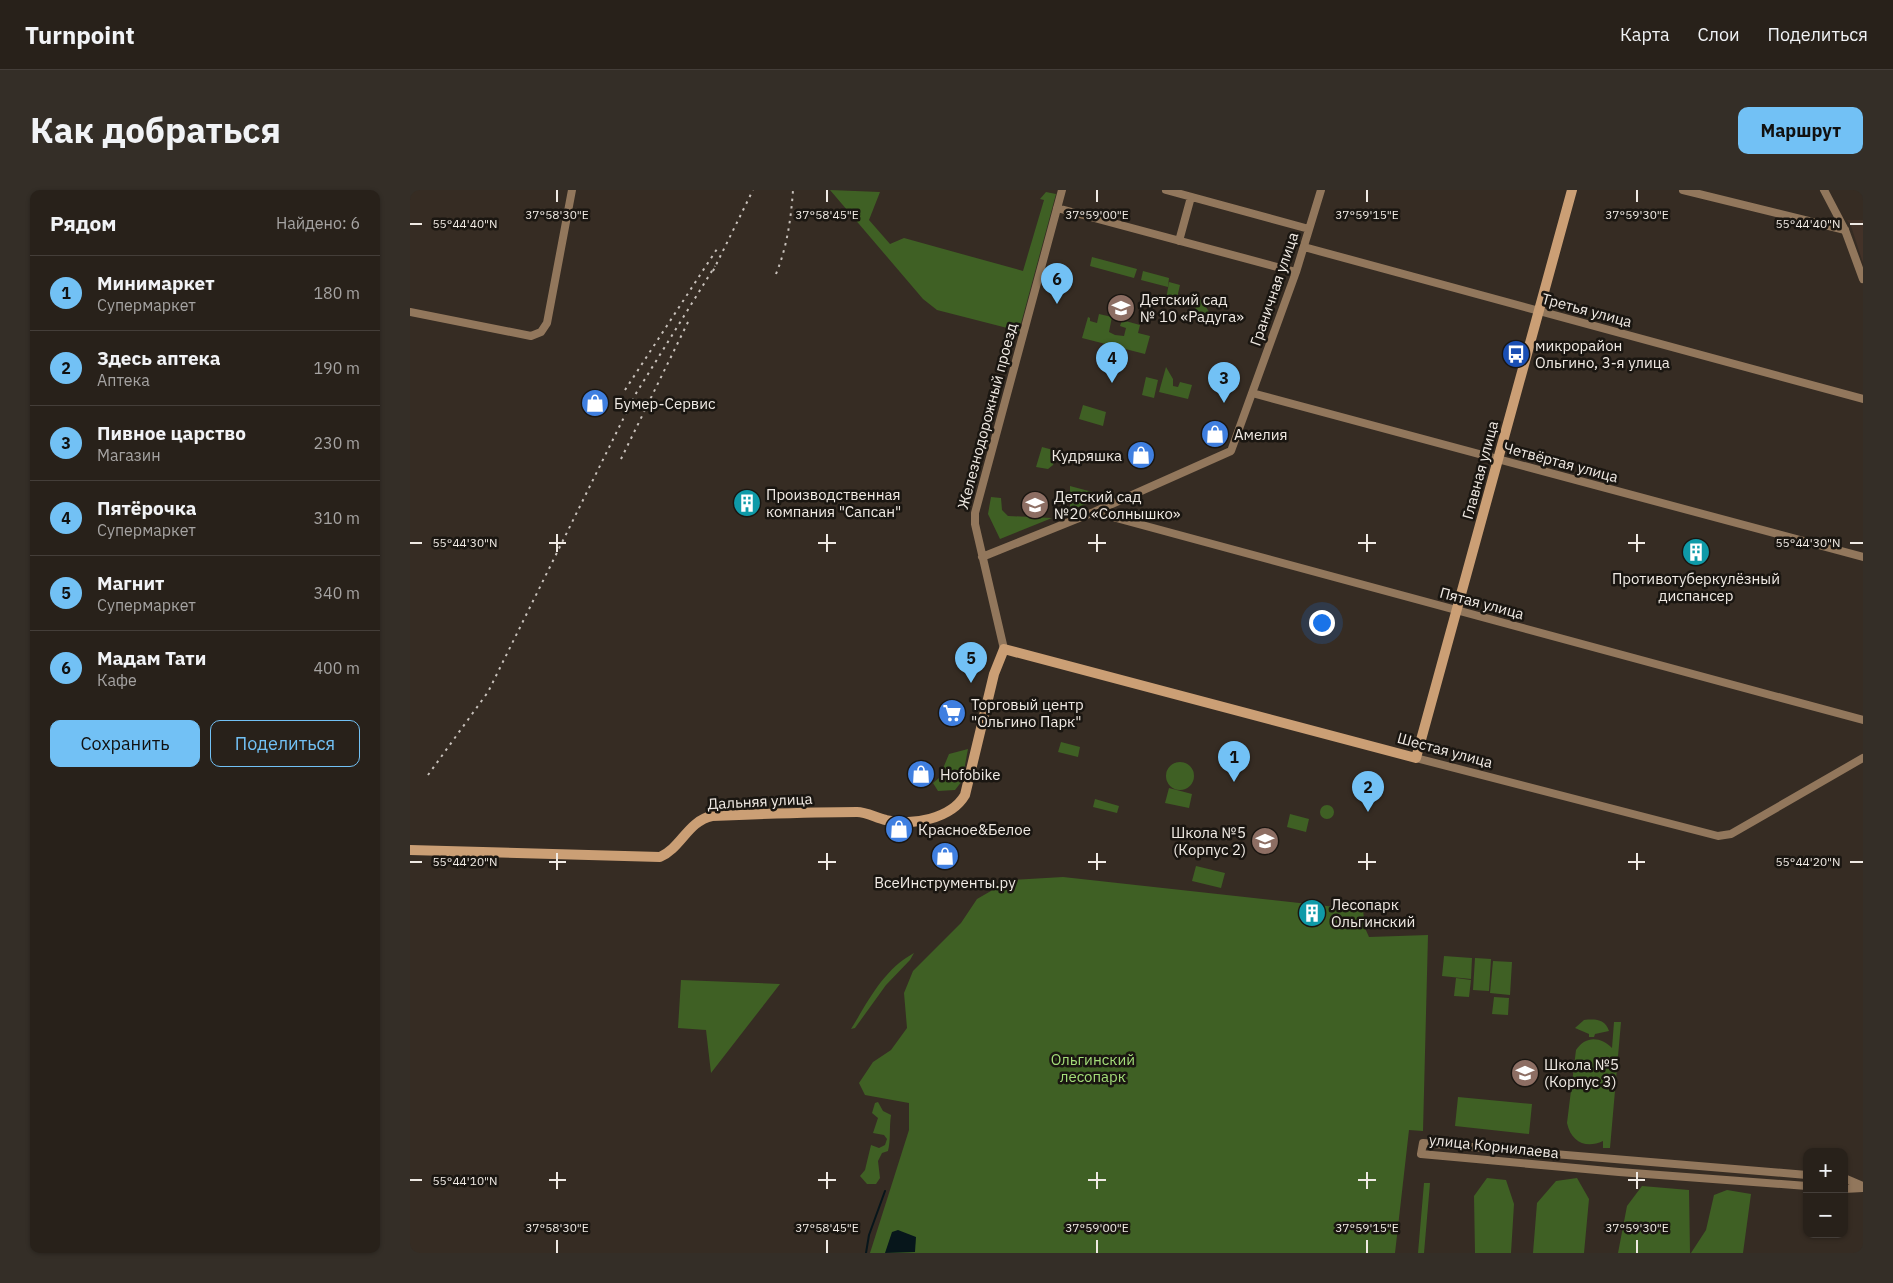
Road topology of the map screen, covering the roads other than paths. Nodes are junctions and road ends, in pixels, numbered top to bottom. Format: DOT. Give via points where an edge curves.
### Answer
graph roads {
  1 [pos="572,190"];
  2 [pos="1062,190"];
  3 [pos="1166,190"];
  4 [pos="1321,190"];
  5 [pos="1572,190"];
  6 [pos="1683,190"];
  7 [pos="1824,190"];
  8 [pos="1191,197"];
  9 [pos="1057,208"];
  10 [pos="1309,229"];
  11 [pos="1845,230"];
  12 [pos="1179,241"];
  13 [pos="1304,247"];
  14 [pos="1296,272"];
  15 [pos="1863,279"];
  16 [pos="1539,311"];
  17 [pos="410,312"];
  18 [pos="1252,393"];
  19 [pos="1863,399"];
  20 [pos="1498,459"];
  21 [pos="1094,512"];
  22 [pos="982,557"];
  23 [pos="1863,558"];
  24 [pos="1457,610"];
  25 [pos="1004,649"];
  26 [pos="1863,720"];
  27 [pos="1416,758"];
  28 [pos="1863,758"];
  29 [pos="410,850"];
  30 [pos="1803,1175"];
  31 [pos="1848,1180"];
  32 [pos="1803,1186"];
  33 [pos="1863,1187"];
  34 [pos="1848,1189"];
  1 -- 17 [label="street" via="547,323 541,332 531,336"];
  2 -- 9 [label="street, Железнодорожный проезд"];
  3 -- 8 [label="street"];
  4 -- 10 [label="street, Граничная улица"];
  5 -- 16 [label="street, Главная улица"];
  6 -- 11 [label="street"];
  7 -- 11 [label="street"];
  8 -- 10 [label="street"];
  8 -- 12 [label="street"];
  9 -- 12 [label="street"];
  9 -- 22 [label="street, Железнодорожный проезд" via="974,518"];
  10 -- 13 [label="street, Граничная улица"];
  11 -- 15 [label="street"];
  12 -- 14 [label="street"];
  13 -- 14 [label="street, Граничная улица"];
  13 -- 16 [label="street, Третья улица"];
  14 -- 18 [label="street, Граничная улица"];
  16 -- 19 [label="street, Третья улица"];
  16 -- 20 [label="street, Главная улица"];
  18 -- 20 [label="street, Четвёртая улица"];
  18 -- 21 [label="street, Граничная улица" via="1228,454"];
  20 -- 23 [label="street, Четвёртая улица"];
  20 -- 24 [label="street, Главная улица"];
  21 -- 22 [label="street, Граничная улица"];
  21 -- 24 [label="street, Пятая улица"];
  22 -- 25 [label="street, Железнодорожный проезд"];
  24 -- 26 [label="street, Пятая улица"];
  24 -- 27 [label="street, Главная улица"];
  25 -- 27 [label="street, Шестая улица"];
  25 -- 29 [label="street, Дальняя улица" via="994,674 965,795 954,808 938,816 902,821 884,820 860,812 712,816 698,822 660,857"];
  27 -- 28 [label="street, Шестая улица" via="1718,836 1732,834"];
  30 -- 32 [label="street, улица Корнилаева" via="1423,1143 1421,1154"];
  31 -- 33 [label="street"];
  33 -- 34 [label="street"];
}
